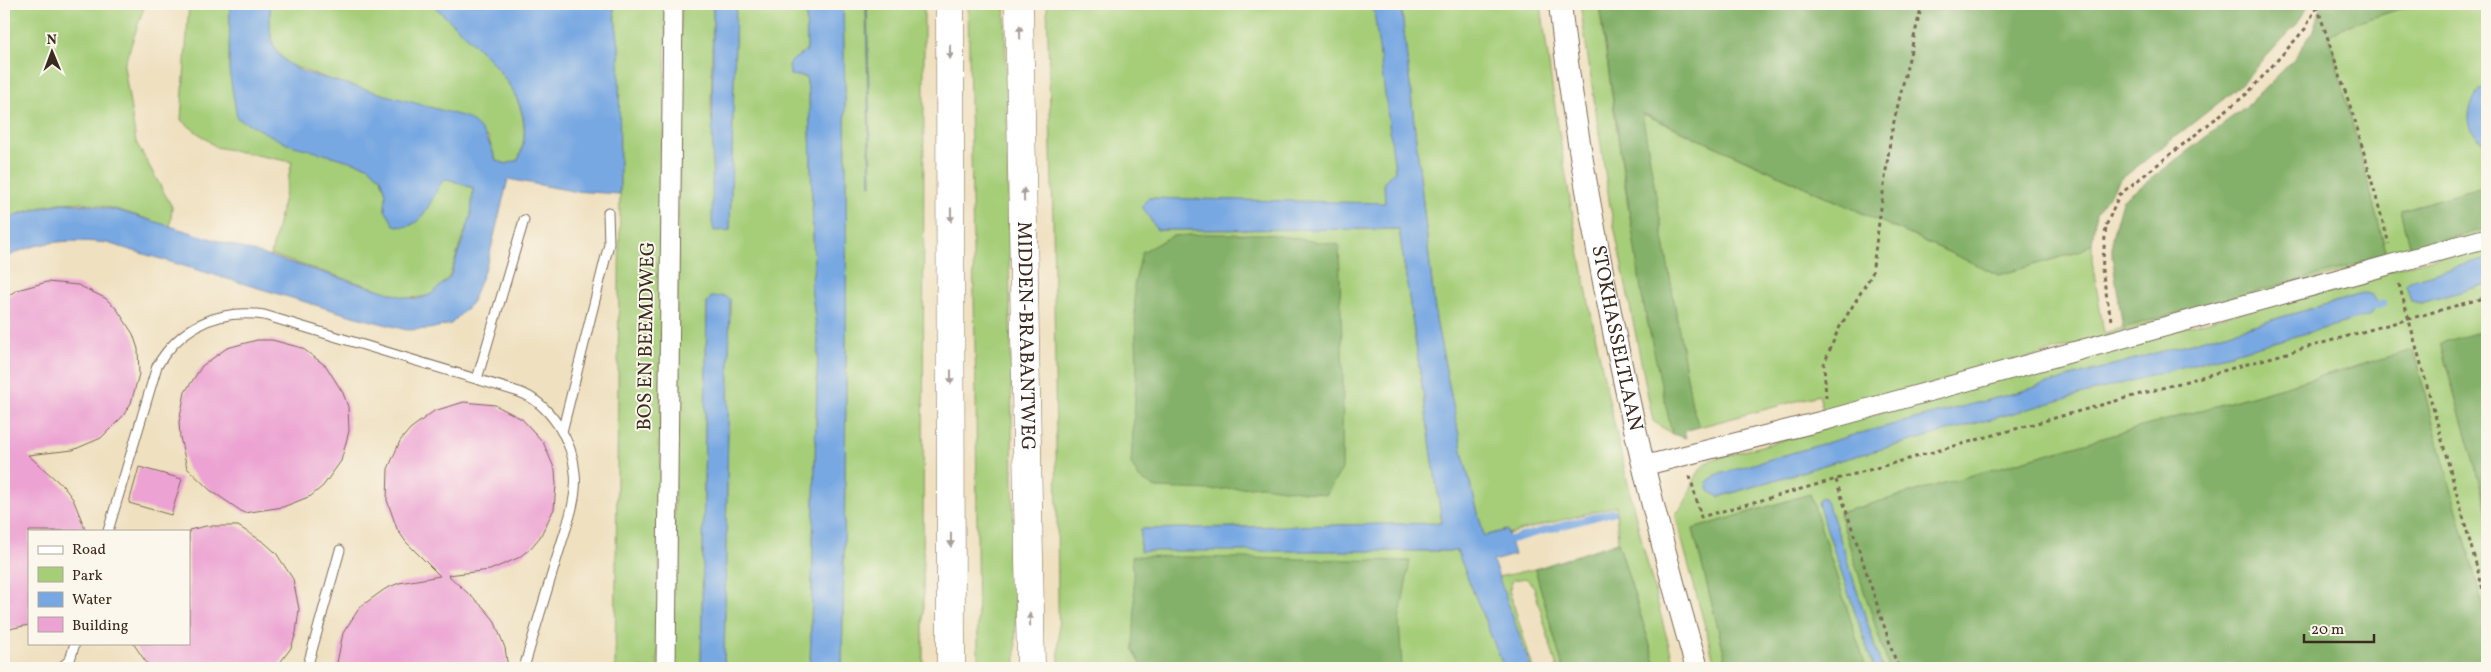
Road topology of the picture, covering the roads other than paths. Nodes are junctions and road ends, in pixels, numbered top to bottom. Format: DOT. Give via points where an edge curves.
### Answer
graph roads {
  1 [pos="673,4"];
  2 [pos="950,4"];
  3 [pos="1020,4"];
  4 [pos="1560,4"];
  5 [pos="608,212"];
  6 [pos="524,220"];
  7 [pos="2487,238"];
  8 [pos="477,378"];
  9 [pos="562,432"];
  10 [pos="1643,466"];
  11 [pos="108,530"];
  12 [pos="340,550"];
  13 [pos="75,644"];
  14 [pos="60,668"];
  15 [pos="307,668"];
  16 [pos="524,668"];
  17 [pos="666,668"];
  18 [pos="951,668"];
  19 [pos="1031,668"];
  20 [pos="1697,668"];
  1 -- 17 [label="street, BOS EN BEEMDWEG"];
  2 -- 18 [label="highway, one-way"];
  19 -- 3 [label="highway, MIDDEN-BRABANTWEG, one-way"];
  4 -- 10 [label="street, STOKHASSELTLAAN" via="1592,219"];
  5 -- 9 [label="lane" via="609,244"];
  6 -- 8 [label="lane"];
  7 -- 10 [label="street" via="1831,419"];
  8 -- 9 [label="lane" via="527,394 544,408"];
  8 -- 11 [label="lane" via="264,315 239,313 215,317 186,333 157,366"];
  9 -- 16 [label="lane" via="573,459 575,487"];
  10 -- 20 [label="street, STOKHASSELTLAAN"];
  12 -- 15 [label="lane"];
  13 -- 14 [label="lane" via="70,660"];
}
